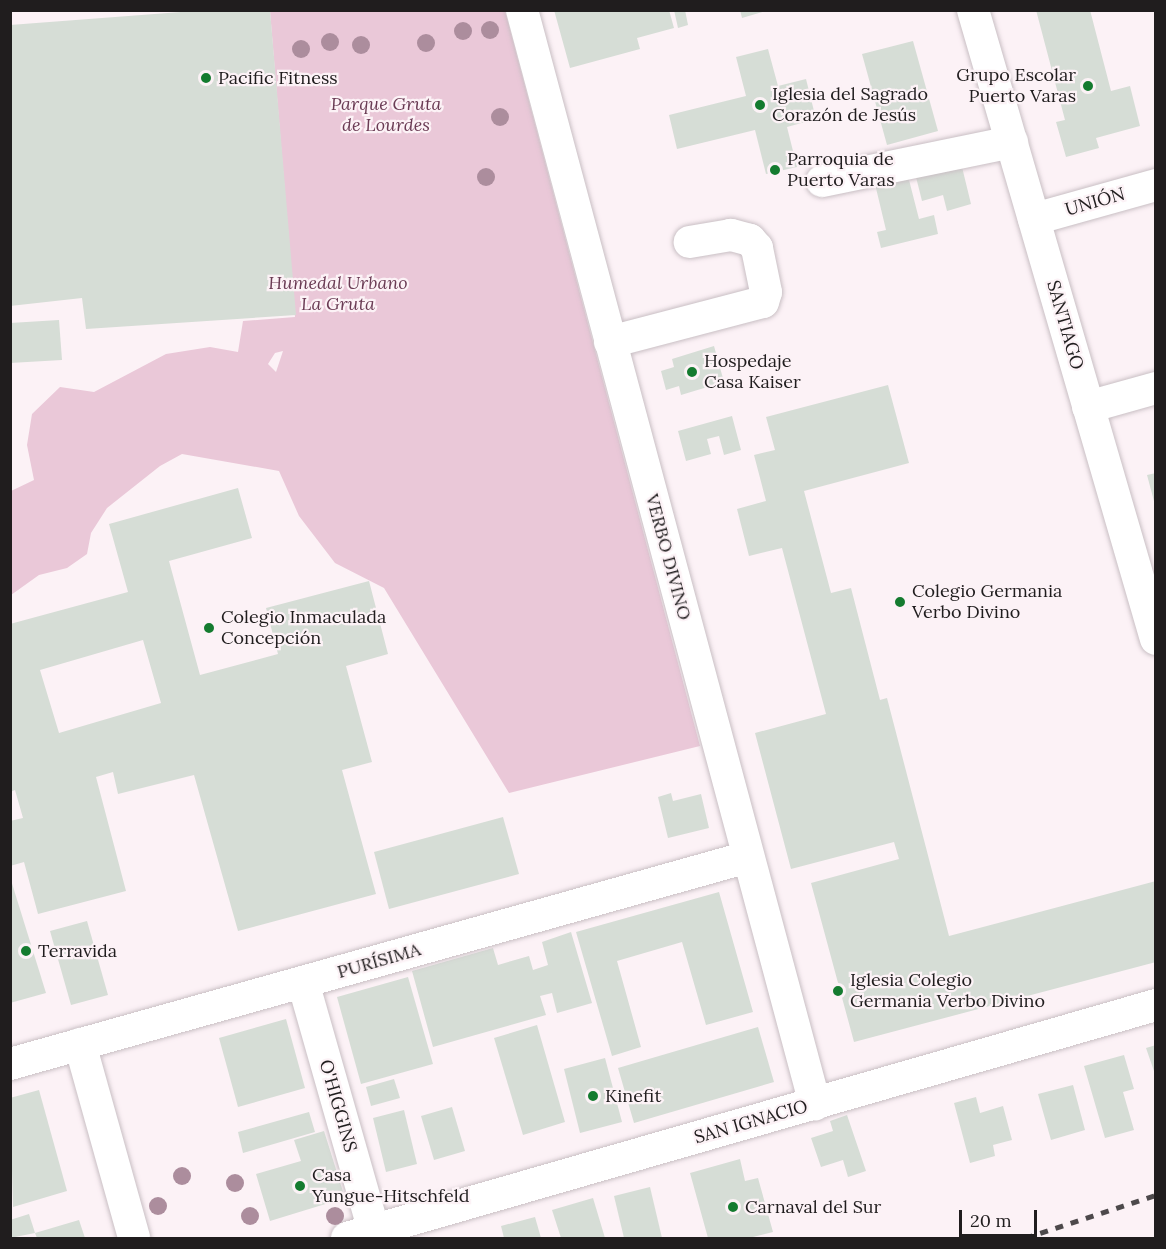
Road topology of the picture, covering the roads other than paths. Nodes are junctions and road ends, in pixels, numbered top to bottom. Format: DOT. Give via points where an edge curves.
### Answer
graph roads {
  1 [pos="522,10"];
  2 [pos="973,10"];
  3 [pos="1012,142"];
  4 [pos="822,181"];
  5 [pos="1155,185"];
  6 [pos="1034,219"];
  7 [pos="690,242"];
  8 [pos="610,342"];
  9 [pos="1155,388"];
  10 [pos="1088,407"];
  11 [pos="1153,623"];
  12 [pos="748,858"];
  13 [pos="303,982"];
  14 [pos="1155,1005"];
  15 [pos="80,1044"];
  16 [pos="10,1064"];
  17 [pos="815,1104"];
  18 [pos="361,1235"];
  19 [pos="134,1239"];
  1 -- 8 [label="street, VERBO DIVINO"];
  2 -- 3 [label="street, SANTIAGO"];
  3 -- 4 [label="street"];
  3 -- 6 [label="street, SANTIAGO"];
  5 -- 6 [label="street, UNIÓN"];
  6 -- 10 [label="street, SANTIAGO"];
  7 -- 8 [label="street" via="731,235 750,240 757,248 766,292 763,303"];
  8 -- 12 [label="street, VERBO DIVINO"];
  9 -- 10 [label="street"];
  10 -- 11 [label="street, SANTIAGO"];
  12 -- 13 [label="street, PURÍSIMA"];
  12 -- 17 [label="street, VERBO DIVINO"];
  13 -- 15 [label="street, PURÍSIMA"];
  13 -- 18 [label="street, O'HIGGINS"];
  14 -- 17 [label="street, SAN IGNACIO"];
  15 -- 16 [label="street, PURÍSIMA"];
  15 -- 19 [label="street"];
  17 -- 18 [label="street, SAN IGNACIO"];
}
